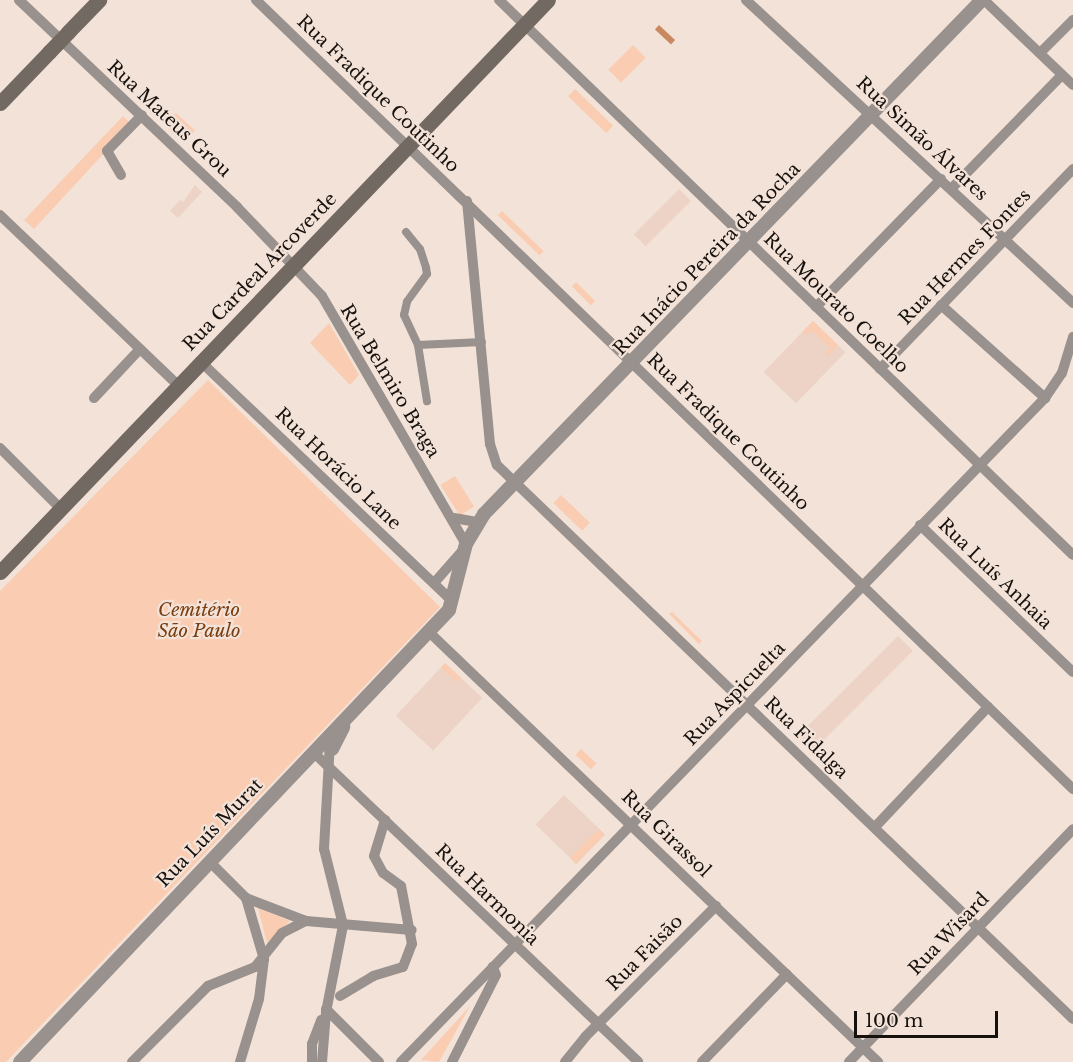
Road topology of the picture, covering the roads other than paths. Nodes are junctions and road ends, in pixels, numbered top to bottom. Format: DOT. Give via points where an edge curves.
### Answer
graph roads {
  1 [pos="19,0"];
  2 [pos="99,0"];
  3 [pos="256,0"];
  4 [pos="499,0"];
  5 [pos="548,0"];
  6 [pos="746,0"];
  7 [pos="983,0"];
  8 [pos="1073,20"];
  9 [pos="524,25"];
  10 [pos="1040,53"];
  11 [pos="1062,75"];
  12 [pos="1073,86"];
  13 [pos="0,103"];
  14 [pos="873,114"];
  15 [pos="142,116"];
  16 [pos="408,147"];
  17 [pos="1073,169"];
  18 [pos="121,175"];
  19 [pos="941,179"];
  20 [pos="951,189"];
  21 [pos="467,201"];
  22 [pos="0,215"];
  23 [pos="406,232"];
  24 [pos="1005,239"];
  25 [pos="748,242"];
  26 [pos="294,263"];
  27 [pos="1073,303"];
  28 [pos="941,305"];
  29 [pos="816,307"];
  30 [pos="1073,337"];
  31 [pos="482,342"];
  32 [pos="418,345"];
  33 [pos="140,349"];
  34 [pos="200,361"];
  35 [pos="632,362"];
  36 [pos="880,369"];
  37 [pos="177,384"];
  38 [pos="94,398"];
  39 [pos="1045,398"];
  40 [pos="427,401"];
  41 [pos="0,448"];
  42 [pos="979,465"];
  43 [pos="513,484"];
  44 [pos="62,510"];
  45 [pos="453,518"];
  46 [pos="477,522"];
  47 [pos="920,525"];
  48 [pos="465,546"];
  49 [pos="1073,555"];
  50 [pos="0,572"];
  51 [pos="434,583"];
  52 [pos="862,585"];
  53 [pos="452,601"];
  54 [pos="429,632"];
  55 [pos="1073,672"];
  56 [pos="748,704"];
  57 [pos="988,707"];
  58 [pos="329,743"];
  59 [pos="313,752"];
  60 [pos="326,764"];
  61 [pos="1073,789"];
  62 [pos="385,820"];
  63 [pos="632,825"];
  64 [pos="874,827"];
  65 [pos="1073,829"];
  66 [pos="209,861"];
  67 [pos="246,898"];
  68 [pos="716,906"];
  69 [pos="306,921"];
  70 [pos="343,925"];
  71 [pos="978,927"];
  72 [pos="412,930"];
  73 [pos="515,944"];
  74 [pos="264,959"];
  75 [pos="493,967"];
  76 [pos="259,969"];
  77 [pos="787,974"];
  78 [pos="340,996"];
  79 [pos="326,1011"];
  80 [pos="1073,1019"];
  81 [pos="598,1024"];
  82 [pos="863,1048"];
  83 [pos="20,1062"];
  84 [pos="132,1062"];
  85 [pos="240,1062"];
  86 [pos="312,1062"];
  87 [pos="322,1062"];
  88 [pos="379,1062"];
  89 [pos="401,1062"];
  90 [pos="452,1062"];
  91 [pos="565,1062"];
  92 [pos="638,1062"];
  93 [pos="702,1062"];
  94 [pos="849,1062"];
  95 [pos="878,1062"];
  1 -- 15 [label="street, Rua Mateus Grou"];
  2 -- 13 [label="main road, bridge"];
  3 -- 16 [label="street, Rua Fradique Coutinho"];
  4 -- 9 [label="street, Rua Mourato Coelho"];
  5 -- 9 [label="main road, Rua Cardeal Arcoverde"];
  6 -- 14 [label="street, Rua Simão Álvares"];
  7 -- 10 [label="street"];
  7 -- 14 [label="street, Rua Inácio Pereira da Rocha"];
  8 -- 10 [label="street"];
  9 -- 16 [label="main road, Rua Cardeal Arcoverde"];
  9 -- 25 [label="street, Rua Mourato Coelho"];
  10 -- 11 [label="street"];
  11 -- 12 [label="street"];
  11 -- 20 [label="street"];
  14 -- 19 [label="street, Rua Simão Álvares"];
  14 -- 25 [label="street, Rua Inácio Pereira da Rocha"];
  15 -- 18 [label="street" via="107,151"];
  15 -- 26 [label="street, Rua Mateus Grou"];
  16 -- 21 [label="street, Rua Fradique Coutinho"];
  16 -- 26 [label="main road, Rua Cardeal Arcoverde"];
  17 -- 24 [label="street, Rua Hermes Fontes"];
  19 -- 20 [label="street, Rua Simão Álvares"];
  19 -- 29 [label="street"];
  20 -- 24 [label="street, Rua Simão Álvares"];
  21 -- 31 [label="street, Rua Fidalga"];
  21 -- 35 [label="street, Rua Fradique Coutinho"];
  22 -- 33 [label="street"];
  23 -- 32 [label="street" via="420,249 427,274 407,302 404,315"];
  24 -- 27 [label="street, Rua Simão Álvares"];
  24 -- 28 [label="street, Rua Hermes Fontes"];
  25 -- 29 [label="street, Rua Mourato Coelho"];
  25 -- 35 [label="street, Rua Inácio Pereira da Rocha"];
  26 -- 34 [label="main road, Rua Cardeal Arcoverde"];
  26 -- 45 [label="street, Rua Belmiro Braga" via="322,296"];
  28 -- 36 [label="street, Rua Hermes Fontes"];
  28 -- 39 [label="street"];
  29 -- 36 [label="street, Rua Mourato Coelho"];
  30 -- 39 [label="street, Rua Aspicuelta" via="1062,373"];
  31 -- 32 [label="street"];
  31 -- 43 [label="street, Rua Fidalga" via="490,444 497,465"];
  32 -- 40 [label="street"];
  33 -- 37 [label="street"];
  33 -- 38 [label="street"];
  34 -- 37 [label="main road, Rua Cardeal Arcoverde"];
  34 -- 51 [label="street, Rua Horácio Lane"];
  35 -- 43 [label="street, Rua Inácio Pereira da Rocha"];
  35 -- 52 [label="street, Rua Fradique Coutinho"];
  36 -- 42 [label="street, Rua Mourato Coelho"];
  37 -- 44 [label="main road, Rua Cardeal Arcoverde"];
  39 -- 42 [label="street, Rua Aspicuelta"];
  41 -- 44 [label="street"];
  42 -- 47 [label="street, Rua Aspicuelta"];
  42 -- 49 [label="street, Rua Mourato Coelho"];
  43 -- 46 [label="street, Rua Inácio Pereira da Rocha"];
  43 -- 56 [label="street, Rua Fidalga"];
  44 -- 50 [label="main road, Rua Cardeal Arcoverde"];
  45 -- 46 [label="street"];
  45 -- 48 [label="street, Rua Belmiro Braga"];
  46 -- 48 [label="street, Rua Inácio Pereira da Rocha"];
  47 -- 52 [label="street, Rua Aspicuelta"];
  47 -- 55 [label="street, Rua Luís Anhaia"];
  48 -- 51 [label="street, Rua Inácio Pereira da Rocha"];
  48 -- 53 [label="street, Rua Inácio Pereira da Rocha"];
  51 -- 53 [label="street, Rua Horácio Lane"];
  52 -- 56 [label="street, Rua Aspicuelta"];
  52 -- 57 [label="street, Rua Fradique Coutinho"];
  53 -- 54 [label="street, Rua Inácio Pereira da Rocha"];
  54 -- 58 [label="street, Rua Luís Murat" via="352,710"];
  54 -- 63 [label="street, Rua Girassol"];
  56 -- 63 [label="street, Rua Aspicuelta"];
  56 -- 64 [label="street, Rua Fidalga"];
  57 -- 61 [label="street, Rua Fradique Coutinho"];
  57 -- 64 [label="street"];
  58 -- 59 [label="street, Rua Luís Murat"];
  58 -- 60 [label="street"];
  59 -- 60 [label="street, Rua Harmonia"];
  59 -- 66 [label="street, Rua Luís Murat"];
  60 -- 62 [label="street, Rua Harmonia"];
  60 -- 70 [label="street" via="324,849"];
  62 -- 72 [label="street" via="374,856 383,873 399,883"];
  62 -- 73 [label="street, Rua Harmonia"];
  63 -- 68 [label="street, Rua Girassol"];
  63 -- 73 [label="street, Rua Aspicuelta"];
  64 -- 71 [label="street, Rua Fidalga"];
  65 -- 71 [label="street, Rua Wisard"];
  66 -- 67 [label="street"];
  66 -- 83 [label="street, Rua Luís Murat"];
  67 -- 69 [label="street"];
  67 -- 74 [label="street"];
  68 -- 77 [label="street, Rua Girassol"];
  68 -- 81 [label="street, Rua Faisão"];
  69 -- 70 [label="street"];
  69 -- 74 [label="street" via="282,933"];
  70 -- 72 [label="street"];
  70 -- 79 [label="street"];
  71 -- 80 [label="street, Rua Fidalga"];
  71 -- 82 [label="street, Rua Wisard"];
  72 -- 78 [label="street" via="412,944 403,967 373,976"];
  73 -- 75 [label="street, Rua Aspicuelta"];
  73 -- 81 [label="street, Rua Harmonia"];
  74 -- 76 [label="street"];
  75 -- 89 [label="street, Rua Aspicuelta"];
  75 -- 90 [label="street" via="496,975"];
  76 -- 84 [label="street" via="208,986"];
  76 -- 85 [label="street" via="259,999"];
  77 -- 82 [label="street, Rua Girassol"];
  77 -- 93 [label="street"];
  79 -- 86 [label="street" via="315,1035"];
  79 -- 87 [label="street"];
  79 -- 88 [label="street"];
  81 -- 91 [label="street, Rua Faisão"];
  81 -- 92 [label="street, Rua Harmonia"];
  82 -- 94 [label="street, Rua Wisard"];
  82 -- 95 [label="street, Rua Girassol"];
}
